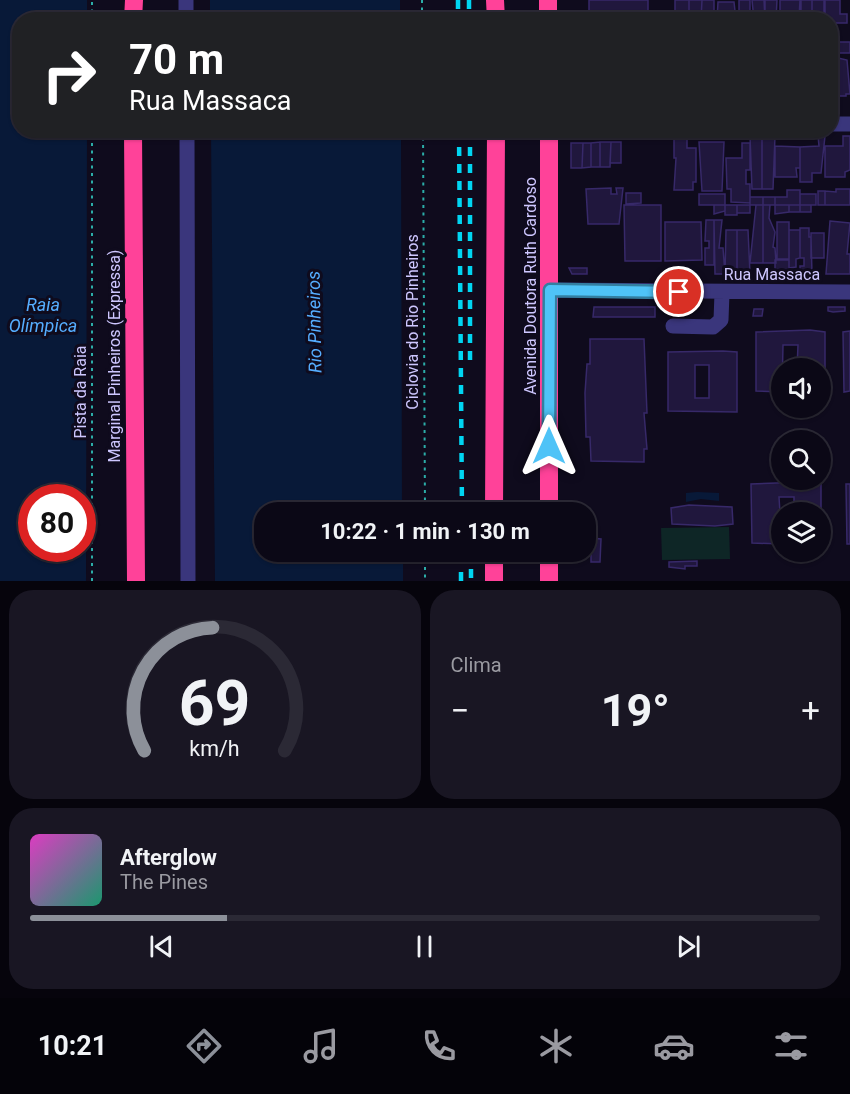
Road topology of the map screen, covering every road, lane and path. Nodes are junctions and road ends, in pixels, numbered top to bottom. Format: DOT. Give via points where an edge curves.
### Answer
graph roads {
  1 [pos="92,138"];
  2 [pos="133,138"];
  3 [pos="187,138"];
  4 [pos="423,138"];
  5 [pos="496,138"];
  6 [pos="549,138"];
  7 [pos="550,290"];
  8 [pos="850,292"];
  9 [pos="722,293"];
  10 [pos="673,326"];
  11 [pos="425,502"];
  12 [pos="494,502"];
  13 [pos="549,502"];
  14 [pos="425,562"];
  15 [pos="494,562"];
  16 [pos="549,562"];
  17 [pos="92,581"];
  18 [pos="136,581"];
  19 [pos="188,581"];
  20 [pos="425,581"];
  21 [pos="494,581"];
  22 [pos="549,581"];
  1 -- 17 [label="path, Pista da Raia"];
  2 -- 18 [label="highway, Marginal Pinheiros (Expressa)"];
  3 -- 19 [label="street"];
  4 -- 11 [label="path, Ciclovia do Rio Pinheiros"];
  5 -- 12 [label="highway"];
  6 -- 7 [label="highway, Avenida Doutora Ruth Cardoso"];
  7 -- 9 [label="street, Rua Massaca"];
  7 -- 13 [label="highway, Avenida Doutora Ruth Cardoso"];
  8 -- 9 [label="street, Rua Massaca"];
  9 -- 10 [label="street" via="721,320 713,327"];
  14 -- 20 [label="path"];
  15 -- 21 [label="highway"];
  16 -- 22 [label="highway"];
}
